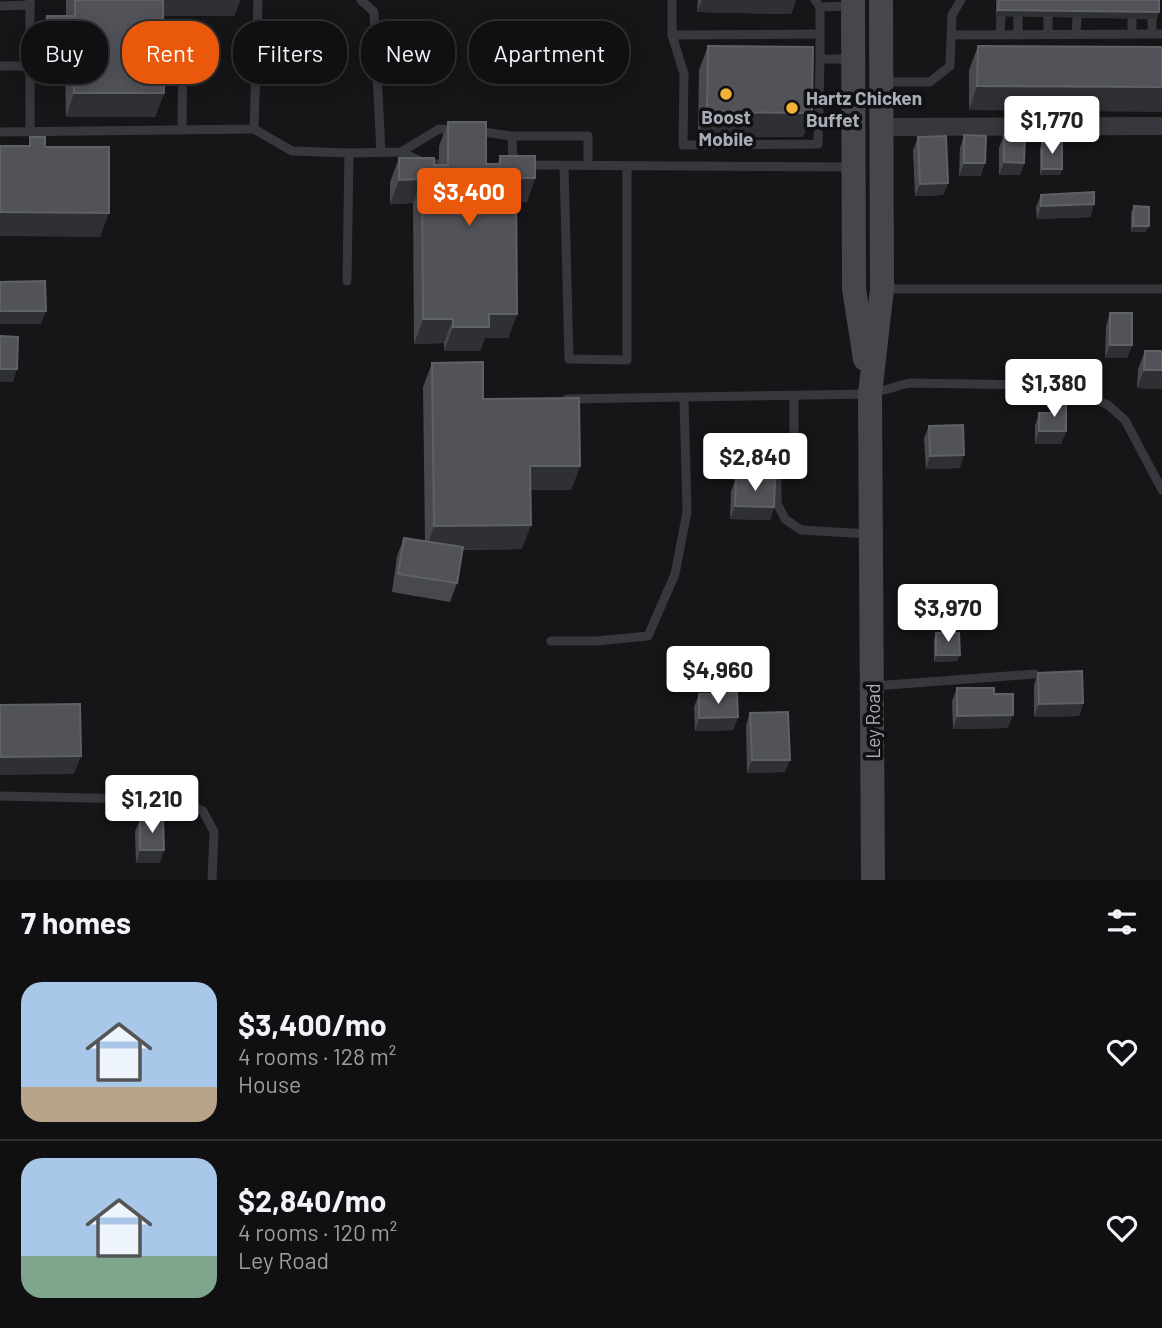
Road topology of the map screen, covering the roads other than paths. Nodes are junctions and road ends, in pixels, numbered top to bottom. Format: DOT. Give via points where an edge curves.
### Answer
graph roads {
  1 [pos="258,0"];
  2 [pos="361,0"];
  3 [pos="672,0"];
  4 [pos="881,0"];
  5 [pos="961,0"];
  6 [pos="30,2"];
  7 [pos="818,3"];
  8 [pos="853,3"];
  9 [pos="0,6"];
  10 [pos="1001,16"];
  11 [pos="1018,16"];
  12 [pos="1048,17"];
  13 [pos="1077,18"];
  14 [pos="1132,18"];
  15 [pos="1152,19"];
  16 [pos="31,21"];
  17 [pos="820,34"];
  18 [pos="1048,34"];
  19 [pos="1076,34"];
  20 [pos="1132,34"];
  21 [pos="1157,34"];
  22 [pos="672,35"];
  23 [pos="951,35"];
  24 [pos="1000,35"];
  25 [pos="1018,35"];
  26 [pos="820,59"];
  27 [pos="852,59"];
  28 [pos="0,66"];
  29 [pos="21,66"];
  30 [pos="880,82"];
  31 [pos="31,84"];
  32 [pos="183,84"];
  33 [pos="1162,126"];
  34 [pos="880,127"];
  35 [pos="254,129"];
  36 [pos="183,130"];
  37 [pos="30,131"];
  38 [pos="0,132"];
  39 [pos="512,136"];
  40 [pos="349,152"];
  41 [pos="381,152"];
  42 [pos="401,152"];
  43 [pos="439,164"];
  44 [pos="501,165"];
  45 [pos="513,165"];
  46 [pos="588,165"];
  47 [pos="564,166"];
  48 [pos="627,166"];
  49 [pos="853,167"];
  50 [pos="347,281"];
  51 [pos="855,289"];
  52 [pos="882,289"];
  53 [pos="1162,289"];
  54 [pos="870,394"];
  55 [pos="794,396"];
  56 [pos="684,399"];
  57 [pos="561,400"];
  58 [pos="1162,490"];
  59 [pos="871,535"];
  60 [pos="551,642"];
  61 [pos="1035,674"];
  62 [pos="872,687"];
  63 [pos="0,796"];
  64 [pos="212,880"];
  65 [pos="873,880"];
  1 -- 35 [label="lane"];
  2 -- 41 [label="lane" via="374,12"];
  3 -- 22 [label="lane"];
  4 -- 30 [label="main road, Ley Road"];
  5 -- 23 [label="lane" via="952,15"];
  6 -- 9 [label="lane"];
  6 -- 16 [label="lane"];
  7 -- 8 [label="lane"];
  7 -- 17 [label="lane"];
  8 -- 27 [label="main road, Ley Road"];
  10 -- 24 [label="lane"];
  11 -- 25 [label="lane"];
  12 -- 18 [label="lane"];
  13 -- 19 [label="lane"];
  14 -- 20 [label="lane"];
  15 -- 21 [label="lane"];
  17 -- 22 [label="lane"];
  17 -- 26 [label="lane"];
  18 -- 19 [label="lane"];
  18 -- 25 [label="lane"];
  19 -- 20 [label="lane" via="1104,30"];
  20 -- 21 [label="lane"];
  22 -- 26 [label="lane" via="684,74 683,145 818,144"];
  23 -- 24 [label="lane"];
  23 -- 30 [label="lane" via="950,66 930,82"];
  24 -- 25 [label="lane"];
  26 -- 27 [label="lane"];
  27 -- 49 [label="main road, Ley Road"];
  28 -- 29 [label="lane"];
  30 -- 34 [label="main road, Ley Road"];
  31 -- 37 [label="lane"];
  32 -- 36 [label="lane"];
  33 -- 34 [label="street"];
  34 -- 52 [label="main road, Ley Road"];
  35 -- 36 [label="lane"];
  35 -- 40 [label="lane" via="292,151"];
  36 -- 37 [label="lane"];
  37 -- 38 [label="lane"];
  39 -- 42 [label="lane" via="439,129"];
  39 -- 45 [label="lane"];
  39 -- 46 [label="lane" via="588,136"];
  40 -- 41 [label="lane"];
  40 -- 50 [label="lane"];
  41 -- 42 [label="lane"];
  42 -- 43 [label="lane" via="427,164"];
  44 -- 45 [label="lane"];
  45 -- 47 [label="lane"];
  46 -- 47 [label="lane"];
  46 -- 48 [label="lane"];
  47 -- 48 [label="lane" via="569,359 627,360"];
  48 -- 49 [label="lane"];
  49 -- 51 [label="main road, Ley Road"];
  51 -- 52 [label="main road"];
  51 -- 54 [label="main road, Ley Road"];
  52 -- 53 [label="lane"];
  52 -- 54 [label="main road, Ley Road"];
  54 -- 55 [label="lane"];
  54 -- 58 [label="lane" via="909,383 1031,385 1077,391 1108,405 1125,420"];
  54 -- 59 [label="main road, Ley Road"];
  55 -- 56 [label="lane"];
  55 -- 59 [label="lane" via="794,435 777,465 777,503 785,519 802,530"];
  56 -- 57 [label="lane"];
  56 -- 60 [label="lane" via="687,512 675,574 648,636"];
  59 -- 62 [label="main road, Ley Road"];
  61 -- 62 [label="lane"];
  62 -- 65 [label="main road, Ley Road"];
  63 -- 64 [label="lane" via="177,800 203,811 214,832"];
}
